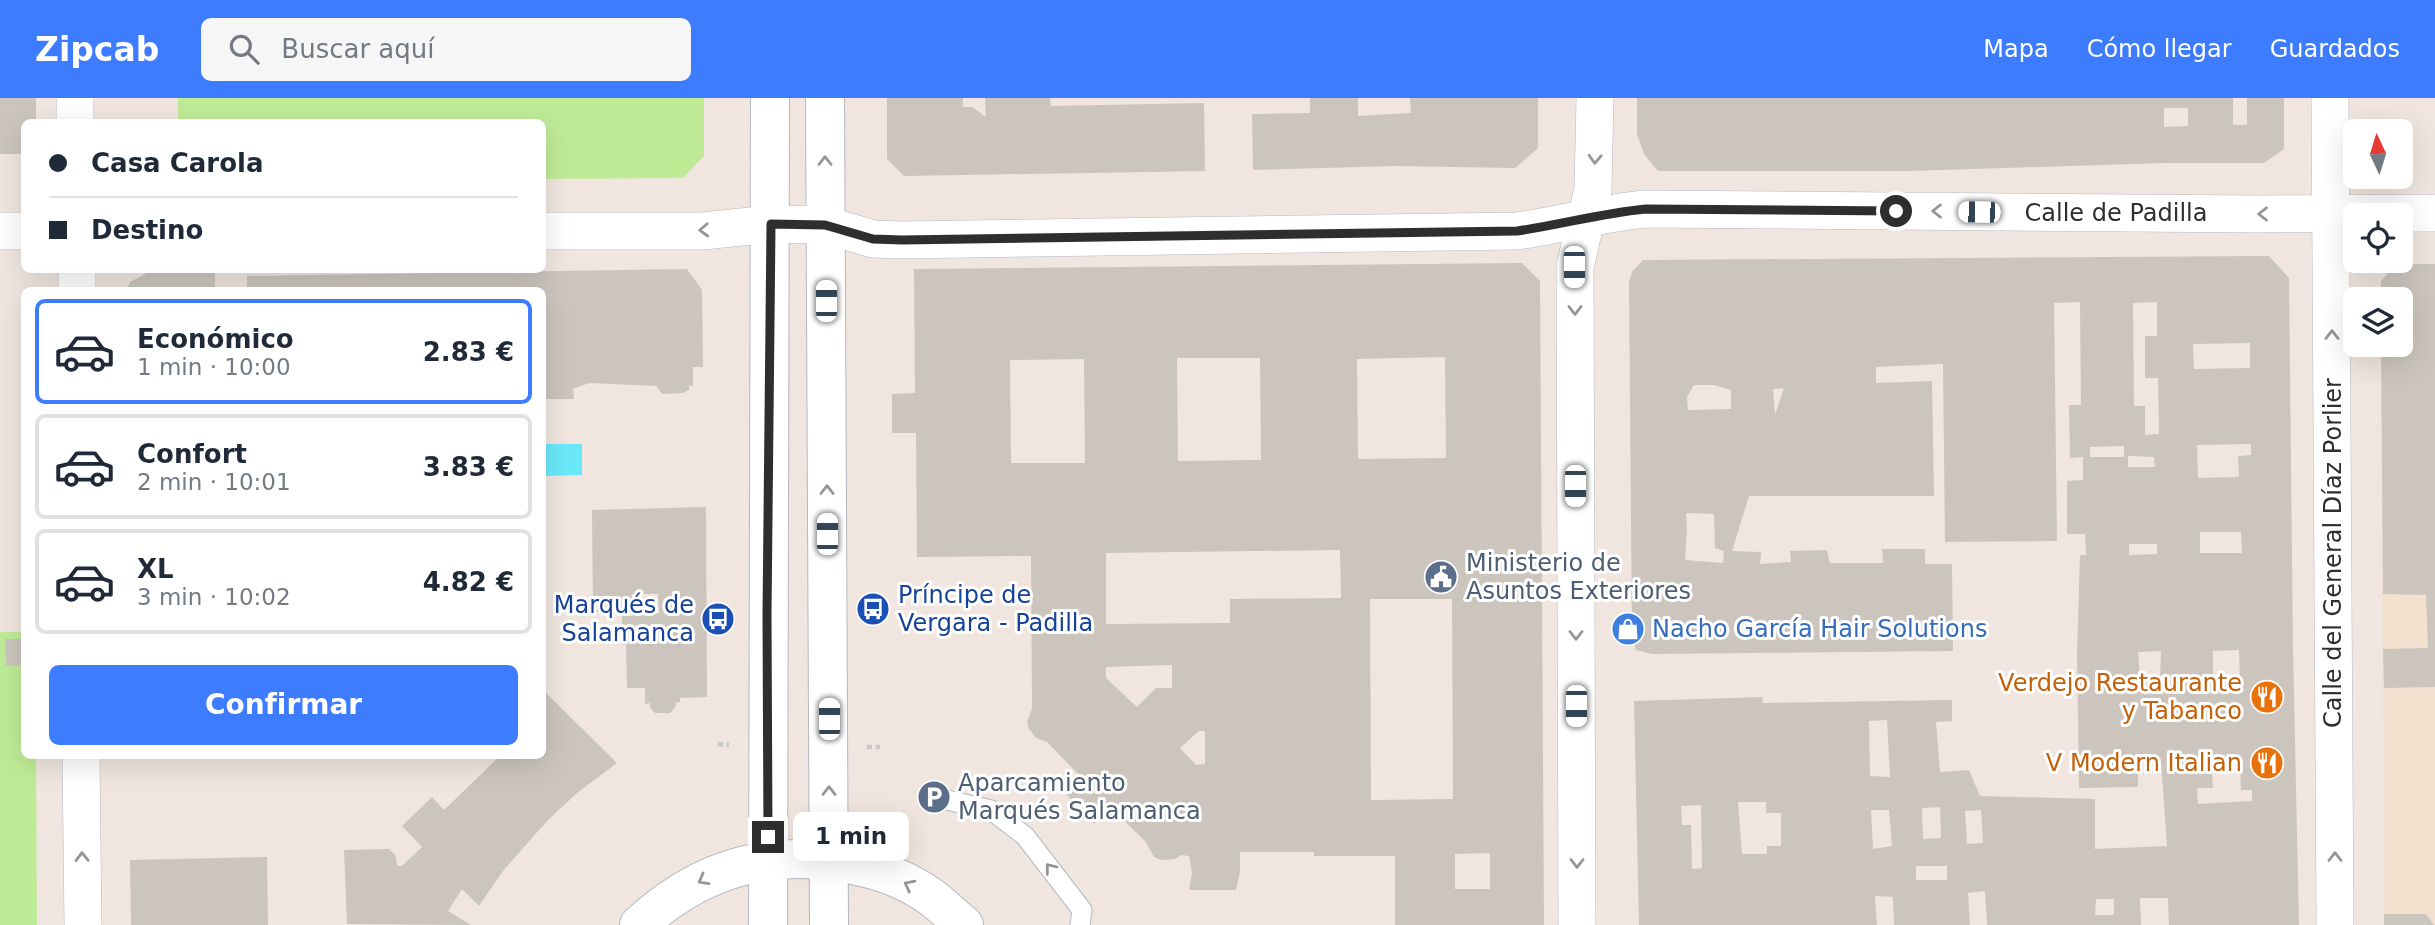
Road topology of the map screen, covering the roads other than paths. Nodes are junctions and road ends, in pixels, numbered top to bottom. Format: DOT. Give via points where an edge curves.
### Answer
graph roads {
  1 [pos="75,98"];
  2 [pos="770,98"];
  3 [pos="825,98"];
  4 [pos="1595,98"];
  5 [pos="2330,98"];
  6 [pos="75,119"];
  7 [pos="2435,213"];
  8 [pos="2331,214"];
  9 [pos="1586,218"];
  10 [pos="771,224"];
  11 [pos="825,225"];
  12 [pos="546,230"];
  13 [pos="21,231"];
  14 [pos="0,232"];
  15 [pos="81,759"];
  16 [pos="934,797"];
  17 [pos="828,859"];
  18 [pos="768,860"];
  19 [pos="83,925"];
  20 [pos="639,925"];
  21 [pos="768,925"];
  22 [pos="829,925"];
  23 [pos="964,925"];
  24 [pos="1080,925"];
  25 [pos="1577,925"];
  26 [pos="2335,925"];
  1 -- 6 [label="street"];
  2 -- 10 [label="main road"];
  11 -- 3 [label="main road, one-way"];
  4 -- 9 [label="street, one-way" via="1593,189"];
  5 -- 8 [label="street, Calle del General Díaz Porlier"];
  7 -- 8 [label="street, Calle de Padilla"];
  8 -- 9 [label="street, Calle de Padilla, one-way" via="1646,209"];
  26 -- 8 [label="street, Calle del General Díaz Porlier, one-way"];
  9 -- 11 [label="street, Calle de Padilla" via="1517,231 902,240 873,239"];
  9 -- 25 [label="street, one-way" via="1574,267"];
  10 -- 11 [label="street, Calle de Padilla"];
  10 -- 12 [label="street, Calle de Padilla, one-way" via="703,231"];
  10 -- 18 [label="main road"];
  17 -- 11 [label="main road, one-way"];
  13 -- 14 [label="street"];
  19 -- 15 [label="street, one-way"];
  24 -- 16 [label="lane, one-way" via="1082,910 1025,836 991,810"];
  17 -- 18 [label="main road"];
  17 -- 22 [label="main road"];
  23 -- 17 [label="main road, one-way" via="930,896 881,871"];
  18 -- 20 [label="main road, one-way" via="713,875 662,904"];
  18 -- 21 [label="main road"];
}
